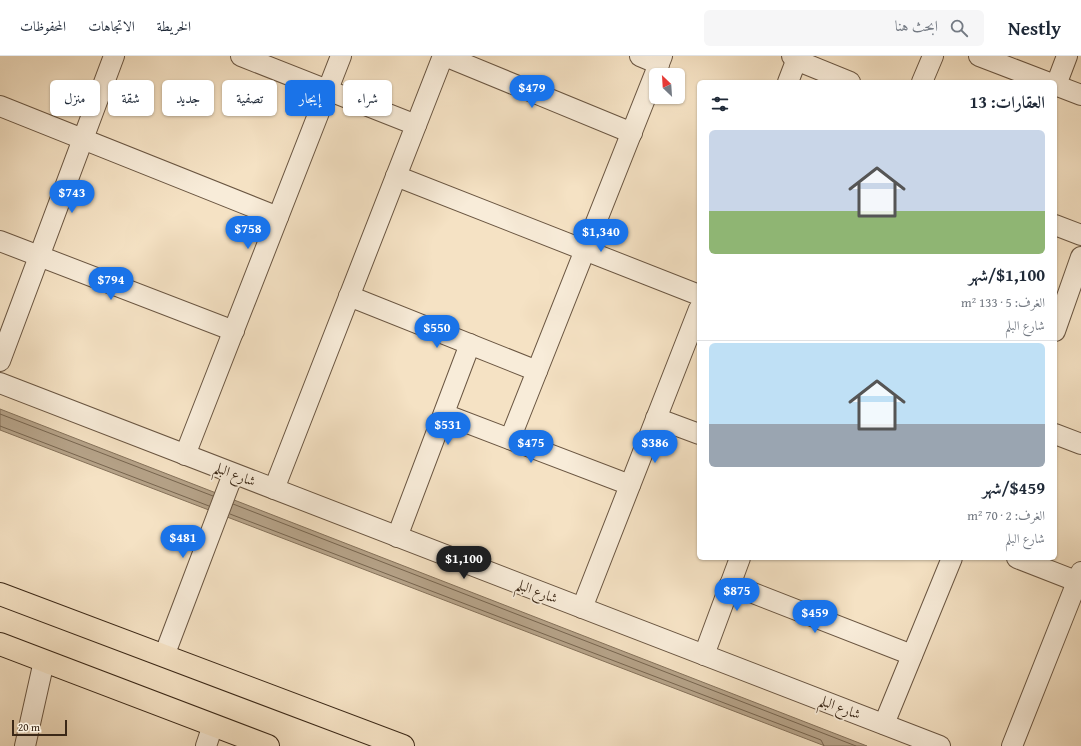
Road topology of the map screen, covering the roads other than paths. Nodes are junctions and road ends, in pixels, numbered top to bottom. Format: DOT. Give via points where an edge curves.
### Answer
graph roads {
  1 [pos="114,56"];
  2 [pos="241,56"];
  3 [pos="341,56"];
  4 [pos="444,56"];
  5 [pos="640,56"];
  6 [pos="932,56"];
  7 [pos="979,56"];
  8 [pos="1067,56"];
  9 [pos="795,58"];
  10 [pos="661,60"];
  11 [pos="1005,75"];
  12 [pos="302,80"];
  13 [pos="332,80"];
  14 [pos="789,80"];
  15 [pos="845,80"];
  16 [pos="923,80"];
  17 [pos="1035,80"];
  18 [pos="1057,80"];
  19 [pos="1057,86"];
  20 [pos="335,93"];
  21 [pos="1081,95"];
  22 [pos="0,106"];
  23 [pos="318,116"];
  24 [pos="416,125"];
  25 [pos="632,133"];
  26 [pos="83,140"];
  27 [pos="396,176"];
  28 [pos="278,217"];
  29 [pos="1057,226"];
  30 [pos="1081,235"];
  31 [pos="0,241"];
  32 [pos="585,250"];
  33 [pos="39,256"];
  34 [pos="1081,257"];
  35 [pos="697,294"];
  36 [pos="349,296"];
  37 [pos="697,314"];
  38 [pos="1057,325"];
  39 [pos="234,331"];
  40 [pos="470,344"];
  41 [pos="0,361"];
  42 [pos="537,371"];
  43 [pos="0,384"];
  44 [pos="444,414"];
  45 [pos="656,418"];
  46 [pos="697,433"];
  47 [pos="1057,435"];
  48 [pos="510,439"];
  49 [pos="1081,444"];
  50 [pos="185,455"];
  51 [pos="233,474"];
  52 [pos="630,485"];
  53 [pos="274,489"];
  54 [pos="397,537"];
  55 [pos="739,560"];
  56 [pos="951,560"];
  57 [pos="1024,560"];
  58 [pos="1080,579"];
  59 [pos="730,584"];
  60 [pos="0,594"];
  61 [pos="582,608"];
  62 [pos="0,644"];
  63 [pos="704,655"];
  64 [pos="912,655"];
  65 [pos="164,656"];
  66 [pos="44,661"];
  67 [pos="884,724"];
  68 [pos="213,725"];
  69 [pos="244,742"];
  70 [pos="25,746"];
  71 [pos="206,746"];
  72 [pos="268,746"];
  73 [pos="403,746"];
  74 [pos="940,746"];
  75 [pos="1012,746"];
  1 -- 26 [label="street"];
  2 -- 12 [label="street"];
  3 -- 13 [label="street"];
  4 -- 24 [label="street"];
  4 -- 25 [label="street"];
  5 -- 10 [label="street"];
  6 -- 16 [label="street"];
  7 -- 11 [label="street"];
  8 -- 18 [label="street"];
  9 -- 14 [label="street"];
  9 -- 15 [label="street"];
  10 -- 25 [label="street"];
  11 -- 17 [label="street"];
  19 -- 21 [label="street"];
  20 -- 24 [label="street"];
  22 -- 26 [label="street"];
  23 -- 28 [label="street"];
  24 -- 27 [label="street"];
  25 -- 32 [label="street"];
  26 -- 28 [label="street"];
  26 -- 33 [label="street"];
  27 -- 32 [label="street"];
  27 -- 36 [label="street"];
  28 -- 39 [label="street"];
  29 -- 30 [label="street"];
  31 -- 33 [label="street"];
  32 -- 35 [label="street"];
  32 -- 42 [label="street"];
  33 -- 39 [label="street"];
  33 -- 41 [label="street"];
  34 -- 38 [label="street"];
  36 -- 40 [label="street"];
  36 -- 53 [label="street"];
  37 -- 45 [label="street"];
  39 -- 50 [label="street"];
  40 -- 42 [label="street"];
  40 -- 44 [label="street"];
  42 -- 48 [label="street"];
  43 -- 50 [label="street, شارع البلم"];
  44 -- 48 [label="street"];
  44 -- 54 [label="street"];
  45 -- 46 [label="street"];
  45 -- 52 [label="street"];
  47 -- 49 [label="street"];
  48 -- 52 [label="street"];
  50 -- 51 [label="street, شارع البلم"];
  51 -- 53 [label="street, شارع البلم"];
  51 -- 65 [label="street"];
  52 -- 61 [label="street"];
  53 -- 54 [label="street, شارع البلم"];
  54 -- 61 [label="street, شارع البلم"];
  55 -- 59 [label="street"];
  56 -- 64 [label="street"];
  57 -- 58 [label="street"];
  58 -- 75 [label="street"];
  59 -- 63 [label="street"];
  59 -- 64 [label="street"];
  60 -- 65 [label="main road"];
  61 -- 63 [label="street, شارع البلم"];
  62 -- 66 [label="main road"];
  63 -- 67 [label="street, شارع البلم"];
  64 -- 67 [label="street"];
  65 -- 73 [label="main road"];
  66 -- 68 [label="main road"];
  66 -- 70 [label="street"];
  67 -- 74 [label="street, شارع البلم"];
  68 -- 69 [label="main road"];
  68 -- 71 [label="street"];
  69 -- 72 [label="main road"];
}
